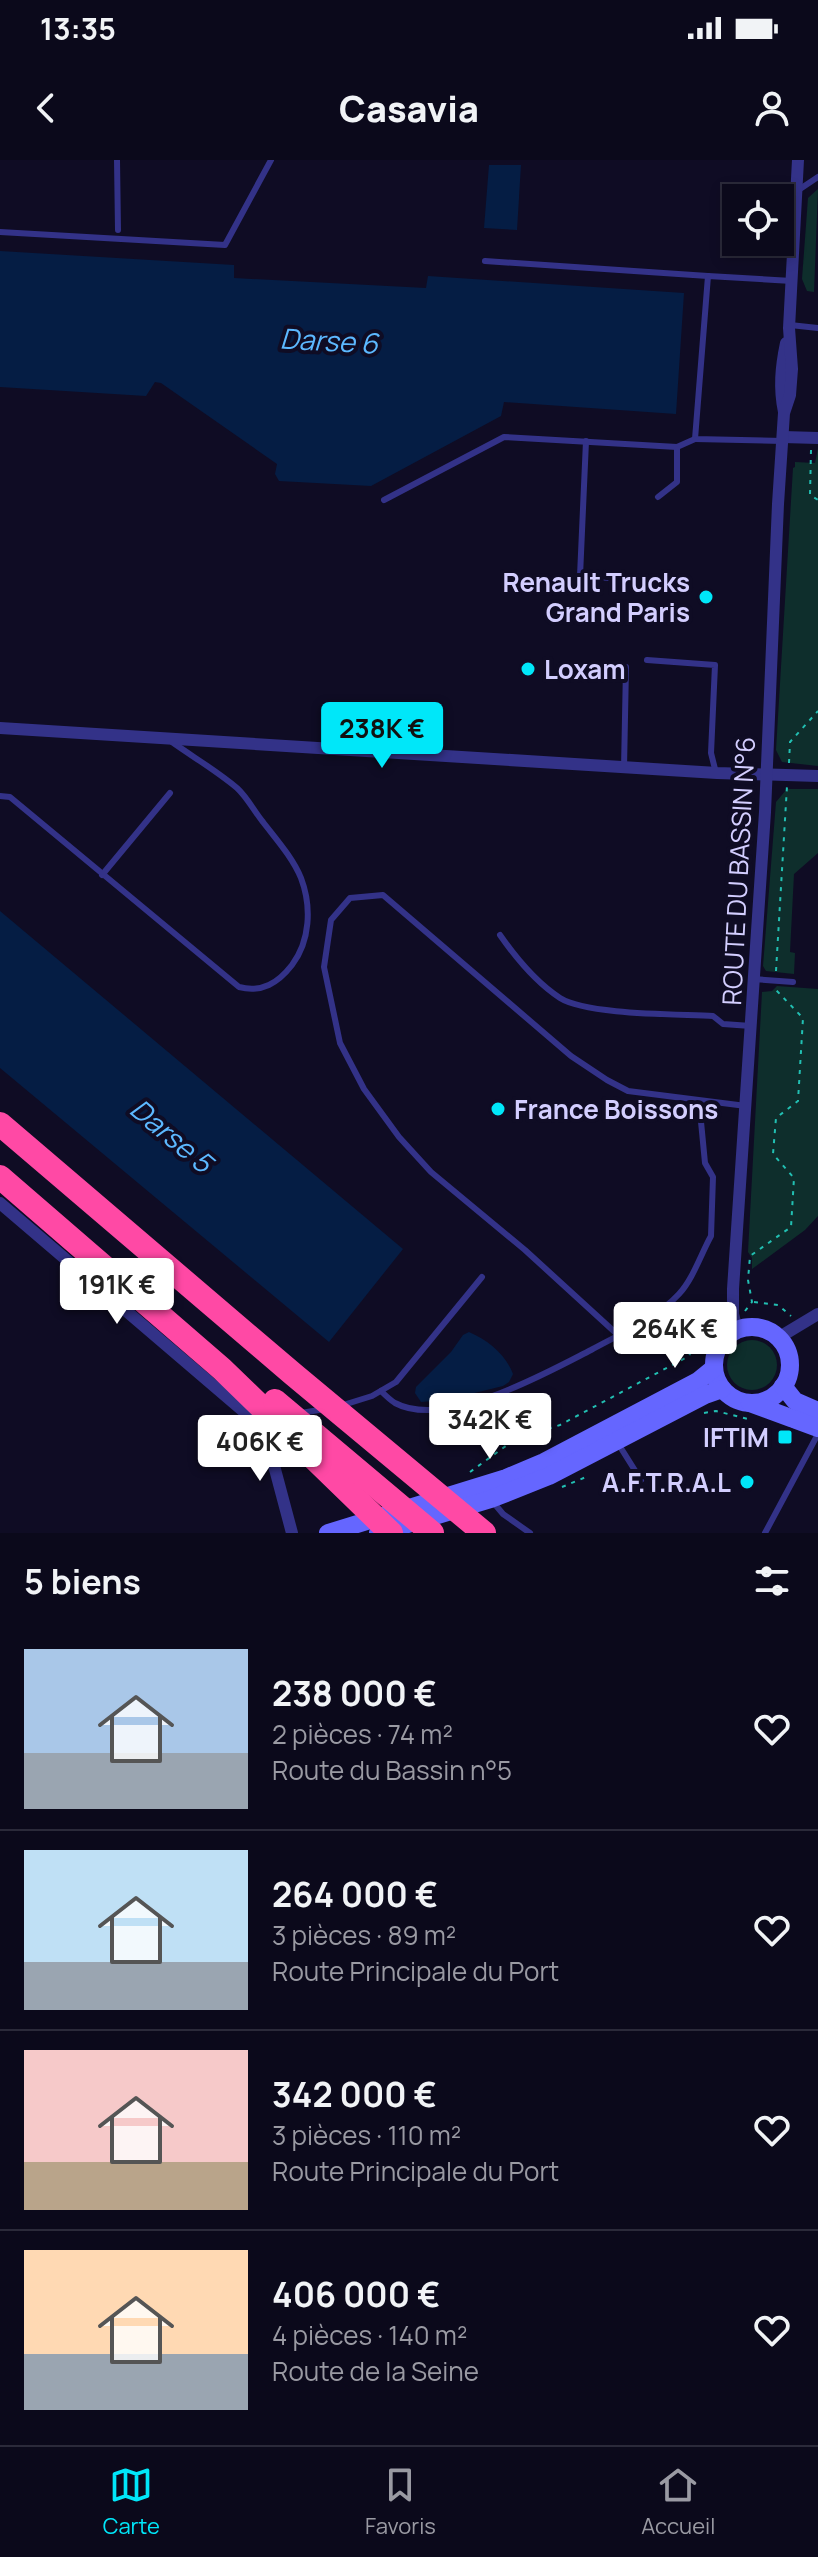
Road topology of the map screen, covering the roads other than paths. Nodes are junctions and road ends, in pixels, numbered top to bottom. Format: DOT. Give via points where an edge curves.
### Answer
graph roads {
  1 [pos="117,160"];
  2 [pos="271,160"];
  3 [pos="798,160"];
  4 [pos="818,177"];
  5 [pos="797,191"];
  6 [pos="118,230"];
  7 [pos="0,232"];
  8 [pos="485,261"];
  9 [pos="708,276"];
  10 [pos="792,281"];
  11 [pos="789,327"];
  12 [pos="818,328"];
  13 [pos="818,438"];
  14 [pos="695,439"];
  15 [pos="783,439"];
  16 [pos="586,441"];
  17 [pos="677,447"];
  18 [pos="658,497"];
  19 [pos="384,500"];
  20 [pos="641,580"];
  21 [pos="647,660"];
  22 [pos="626,667"];
  23 [pos="0,728"];
  24 [pos="167,738"];
  25 [pos="624,768"];
  26 [pos="717,773"];
  27 [pos="766,774"];
  28 [pos="818,776"];
  29 [pos="170,793"];
  30 [pos="0,796"];
  31 [pos="102,875"];
  32 [pos="500,935"];
  33 [pos="753,979"];
  34 [pos="793,982"];
  35 [pos="751,1026"];
  36 [pos="699,1101"];
  37 [pos="746,1106"];
  38 [pos="0,1124"];
  39 [pos="0,1177"];
  40 [pos="0,1203"];
  41 [pos="482,1277"];
  42 [pos="818,1314"];
  43 [pos="737,1330"];
  44 [pos="785,1334"];
  45 [pos="618,1335"];
  46 [pos="714,1368"];
  47 [pos="222,1369"];
  48 [pos="783,1386"];
  49 [pos="722,1389"];
  50 [pos="381,1391"];
  51 [pos="750,1403"];
  52 [pos="818,1411"];
  53 [pos="256,1422"];
  54 [pos="818,1431"];
  55 [pos="617,1441"];
  56 [pos="641,1480"];
  57 [pos="491,1499"];
  58 [pos="292,1533"];
  59 [pos="328,1533"];
  60 [pos="381,1533"];
  61 [pos="391,1533"];
  62 [pos="432,1533"];
  63 [pos="484,1533"];
  64 [pos="530,1533"];
  65 [pos="765,1533"];
  1 -- 6 [label="lane"];
  2 -- 7 [label="lane" via="225,245"];
  3 -- 5 [label="street, ROUTE DU BASSIN N°6"];
  4 -- 5 [label="lane"];
  5 -- 10 [label="street, ROUTE DU BASSIN N°6"];
  8 -- 9 [label="lane"];
  9 -- 10 [label="lane"];
  9 -- 14 [label="lane"];
  10 -- 11 [label="street, ROUTE DU BASSIN N°6"];
  11 -- 12 [label="lane"];
  11 -- 15 [label="street, ROUTE DU BASSIN N°6" via="792,369"];
  13 -- 15 [label="street"];
  14 -- 15 [label="lane"];
  14 -- 17 [label="lane"];
  15 -- 27 [label="street, ROUTE DU BASSIN N°6"];
  16 -- 17 [label="lane"];
  16 -- 19 [label="lane" via="504,437"];
  16 -- 20 [label="lane" via="580,576"];
  17 -- 18 [label="lane" via="677,482"];
  21 -- 26 [label="lane" via="715,665 711,753"];
  22 -- 25 [label="lane"];
  23 -- 24 [label="street"];
  24 -- 25 [label="street"];
  24 -- 31 [label="lane" via="238,789 285,852 301,879 307,911 303,949 268,987 239,987"];
  25 -- 26 [label="street"];
  26 -- 27 [label="street"];
  27 -- 28 [label="street"];
  27 -- 33 [label="street, ROUTE DU BASSIN N°6"];
  29 -- 31 [label="lane"];
  30 -- 31 [label="lane" via="10,797"];
  32 -- 35 [label="lane" via="516,958 561,998 588,1008 713,1016 723,1024"];
  33 -- 34 [label="lane"];
  33 -- 35 [label="street, ROUTE DU BASSIN N°6"];
  35 -- 37 [label="street, ROUTE DU BASSIN N°6"];
  36 -- 37 [label="lane"];
  36 -- 45 [label="lane" via="705,1163 713,1177 711,1236 680,1293"];
  36 -- 45 [label="lane" via="628,1091 607,1080 571,1056 383,895 350,898 331,920 324,967 340,1043 364,1089 431,1172"];
  37 -- 43 [label="street, ROUTE DU BASSIN N°6" via="733,1289"];
  38 -- 63 [label="highway"];
  39 -- 47 [label="highway"];
  40 -- 53 [label="street"];
  41 -- 50 [label="lane" via="396,1382"];
  42 -- 44 [label="street"];
  43 -- 44 [label="main road"];
  43 -- 46 [label="main road" via="720,1345"];
  44 -- 48 [label="main road" via="789,1374"];
  45 -- 50 [label="lane" via="533,1380 483,1399 412,1408 394,1403"];
  46 -- 49 [label="main road"];
  46 -- 59 [label="main road" via="544,1462"];
  47 -- 61 [label="highway"];
  47 -- 62 [label="highway" via="259,1387"];
  48 -- 51 [label="main road" via="774,1396"];
  48 -- 52 [label="main road" via="795,1401"];
  49 -- 51 [label="main road"];
  49 -- 55 [label="main road"];
  50 -- 53 [label="lane" via="358,1403"];
  51 -- 54 [label="main road"];
  53 -- 58 [label="street" via="268,1443"];
  54 -- 65 [label="lane"];
  55 -- 56 [label="lane"];
  55 -- 57 [label="main road"];
  57 -- 60 [label="main road"];
  57 -- 64 [label="lane"];
}
